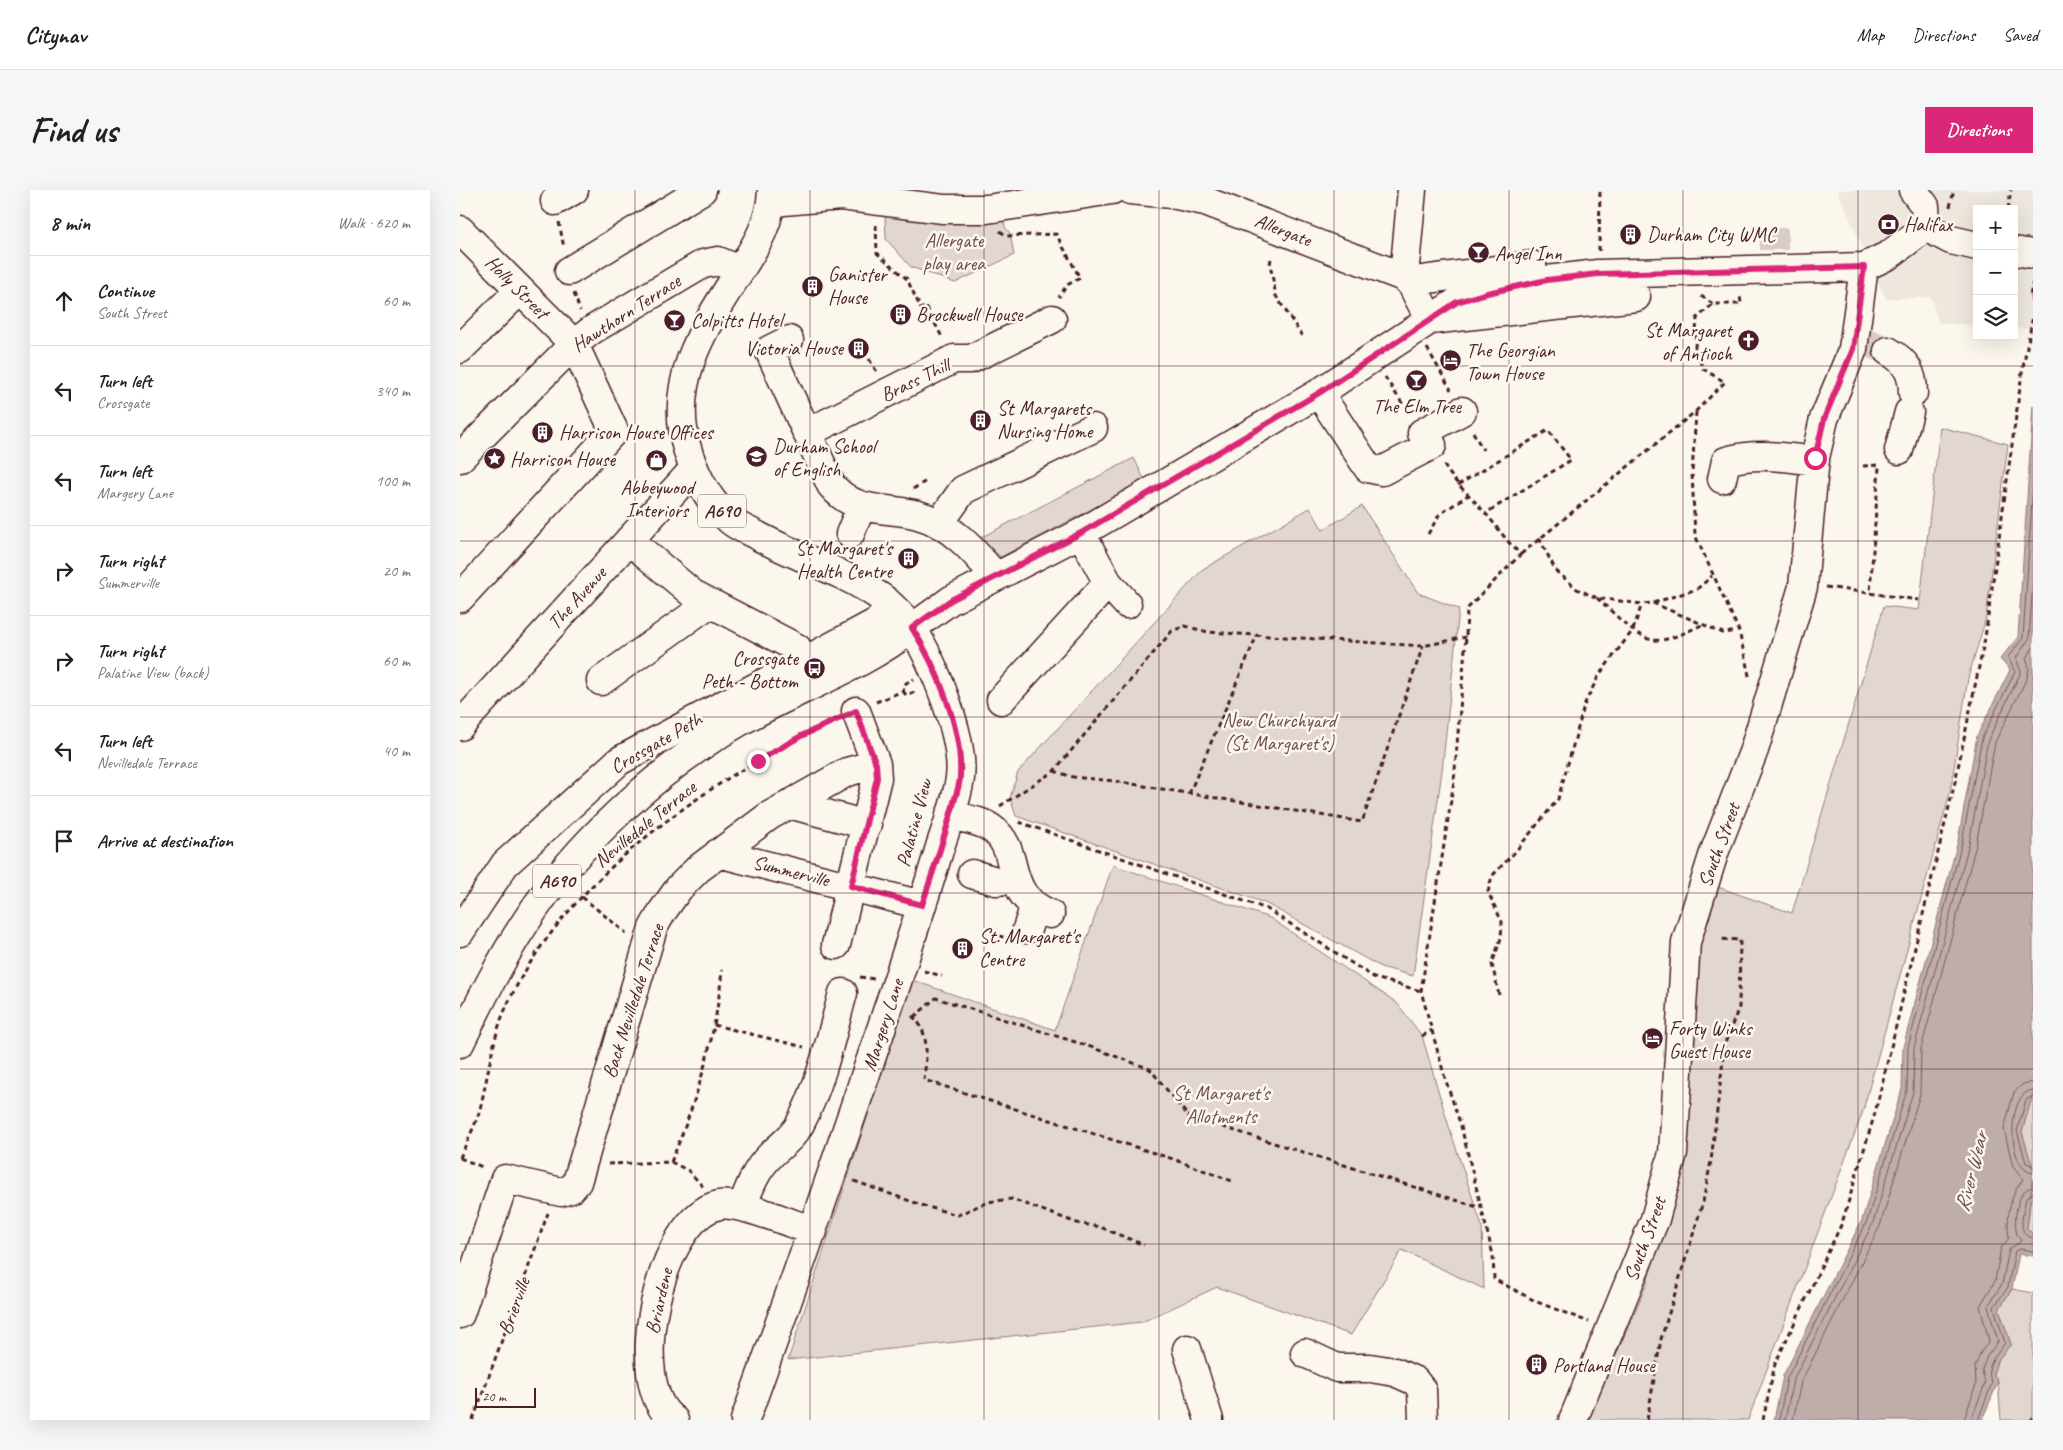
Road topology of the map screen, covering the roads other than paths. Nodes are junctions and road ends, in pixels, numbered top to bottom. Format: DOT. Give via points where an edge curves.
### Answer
graph roads {
  1 [pos="702,190"];
  2 [pos="1112,190"];
  3 [pos="1130,190"];
  4 [pos="1412,190"];
  5 [pos="1913,190"];
  6 [pos="841,193"];
  7 [pos="772,196"];
  8 [pos="913,197"];
  9 [pos="1926,227"];
  10 [pos="460,230"];
  11 [pos="1973,245"];
  12 [pos="2018,252"];
  13 [pos="2033,254"];
  14 [pos="1532,265"];
  15 [pos="1864,267"];
  16 [pos="740,270"];
  17 [pos="570,272"];
  18 [pos="1404,277"];
  19 [pos="520,290"];
  20 [pos="1636,297"];
  21 [pos="1052,319"];
  22 [pos="1423,325"];
  23 [pos="464,338"];
  24 [pos="789,340"];
  25 [pos="574,344"];
  26 [pos="1870,344"];
  27 [pos="1319,393"];
  28 [pos="1462,411"];
  29 [pos="1093,428"];
  30 [pos="807,433"];
  31 [pos="464,446"];
  32 [pos="1899,450"];
  33 [pos="1815,461"];
  34 [pos="694,469"];
  35 [pos="1722,479"];
  36 [pos="861,506"];
  37 [pos="927,510"];
  38 [pos="1081,533"];
  39 [pos="850,534"];
  40 [pos="629,540"];
  41 [pos="996,576"];
  42 [pos="1108,583"];
  43 [pos="460,598"];
  44 [pos="886,601"];
  45 [pos="710,603"];
  46 [pos="1127,604"];
  47 [pos="912,628"];
  48 [pos="805,662"];
  49 [pos="601,681"];
  50 [pos="1001,700"];
  51 [pos="856,711"];
  52 [pos="460,726"];
  53 [pos="876,764"];
  54 [pos="789,804"];
  55 [pos="950,815"];
  56 [pos="867,825"];
  57 [pos="718,853"];
  58 [pos="972,874"];
  59 [pos="1015,879"];
  60 [pos="851,886"];
  61 [pos="922,905"];
  62 [pos="1037,917"];
  63 [pos="460,932"];
  64 [pos="836,945"];
  65 [pos="843,993"];
  66 [pos="460,1043"];
  67 [pos="731,1206"];
  68 [pos="813,1231"];
  69 [pos="460,1314"];
  70 [pos="1188,1349"];
  71 [pos="1305,1354"];
  72 [pos="674,1420"];
  73 [pos="745,1420"];
  74 [pos="1209,1420"];
  75 [pos="1423,1420"];
  76 [pos="1573,1420"];
  1 -- 17 [label="main road"];
  2 -- 8 [label="main road" via="987,209 942,209"];
  3 -- 18 [label="main road, Allergate" via="1205,201"];
  4 -- 18 [label="main road"];
  5 -- 9 [label="main road" via="1925,206"];
  6 -- 7 [label="main road"];
  6 -- 8 [label="main road"];
  7 -- 16 [label="main road, A690" via="767,224"];
  9 -- 11 [label="main road" via="1951,240"];
  9 -- 15 [label="main road" via="1889,255"];
  10 -- 19 [label="main road, Holly Street"];
  12 -- 13 [label="main road"];
  14 -- 18 [label="main road, Allergate" via="1449,275 1420,282"];
  15 -- 22 [label="main road" via="1774,260 1547,280 1457,302"];
  15 -- 26 [label="main road, South Street"];
  16 -- 25 [label="main road, Hawthorn Terrace" via="718,261 703,264"];
  16 -- 34 [label="main road, A690" via="700,336 688,364 683,387 684,439"];
  18 -- 22 [label="main road" via="1412,286"];
  19 -- 23 [label="main road"];
  19 -- 25 [label="main road, Holly Street"];
  20 -- 22 [label="main road"];
  21 -- 30 [label="main road, Brass Thill"];
  22 -- 27 [label="main road"];
  24 -- 30 [label="main road" via="769,350"];
  25 -- 31 [label="main road, Hawthorn Terrace"];
  25 -- 43 [label="main road" via="614,431"];
  26 -- 32 [label="main road" via="1900,357 1913,379"];
  26 -- 33 [label="main road, South Street" via="1824,419"];
  27 -- 28 [label="main road" via="1368,468 1382,471 1432,445 1422,433"];
  27 -- 38 [label="main road"];
  29 -- 37 [label="main road"];
  30 -- 36 [label="main road" via="831,485 842,497"];
  33 -- 35 [label="main road" via="1741,456 1726,461"];
  33 -- 76 [label="main road, South Street" via="1803,587 1754,750 1714,853 1686,942 1673,1153 1655,1219"];
  34 -- 40 [label="main road, The Avenue"];
  34 -- 44 [label="main road, A690" via="709,497 731,521"];
  36 -- 37 [label="main road"];
  36 -- 39 [label="main road"];
  37 -- 41 [label="main road" via="971,547"];
  38 -- 41 [label="main road"];
  38 -- 42 [label="main road"];
  40 -- 45 [label="main road" via="693,594"];
  40 -- 52 [label="main road, The Avenue"];
  41 -- 47 [label="main road" via="951,600"];
  42 -- 46 [label="main road"];
  42 -- 50 [label="main road"];
  44 -- 47 [label="main road, A690"];
  44 -- 48 [label="main road, Crossgate Peth" via="879,621"];
  45 -- 48 [label="main road" via="797,648"];
  45 -- 49 [label="main road"];
  47 -- 55 [label="main road, Margery Lane" via="934,669 958,747 960,778"];
  47 -- 66 [label="main road, A690" via="858,663 740,722 693,751 623,808 568,867 525,922 494,974"];
  48 -- 63 [label="main road, Crossgate Peth" via="618,761 505,864"];
  51 -- 53 [label="main road"];
  53 -- 54 [label="main road, Back Nevilledale Terrace" via="847,772"];
  53 -- 56 [label="main road" via="876,790"];
  54 -- 56 [label="main road"];
  54 -- 57 [label="main road, Back Nevilledale Terrace"];
  55 -- 59 [label="main road" via="985,825 1000,835"];
  55 -- 61 [label="main road, Margery Lane"];
  56 -- 60 [label="main road"];
  57 -- 60 [label="main road, Summerville"];
  57 -- 69 [label="main road, Back Nevilledale Terrace" via="673,896 653,928 577,1182 571,1189 558,1192 506,1179"];
  58 -- 59 [label="main road" via="996,881"];
  59 -- 62 [label="main road"];
  60 -- 61 [label="main road, Summerville"];
  60 -- 64 [label="main road"];
  61 -- 68 [label="main road, Margery Lane"];
  65 -- 67 [label="main road" via="827,1053 800,1124 768,1158"];
  67 -- 68 [label="main road"];
  67 -- 72 [label="main road, Briardene" via="703,1212 672,1252 661,1278 651,1318 649,1349 654,1391 660,1407"];
  68 -- 73 [label="main road, Margery Lane"];
  70 -- 74 [label="main road"];
  71 -- 75 [label="main road" via="1337,1368 1395,1372 1415,1381 1422,1390"];
}
